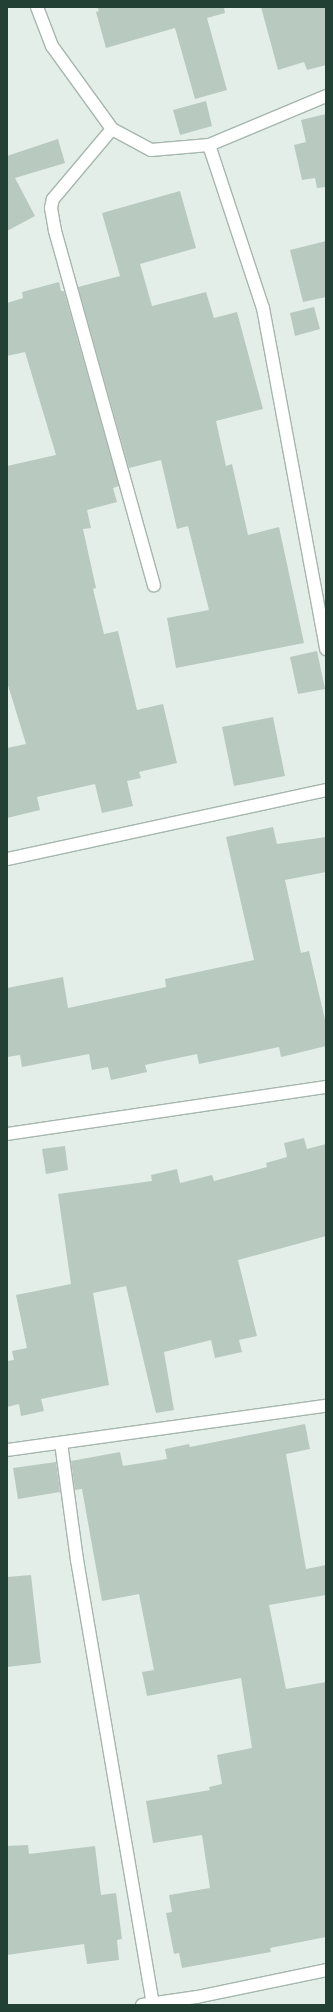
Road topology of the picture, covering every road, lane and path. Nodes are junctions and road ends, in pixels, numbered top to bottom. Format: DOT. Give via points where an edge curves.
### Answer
graph roads {
  1 [pos="37,7"];
  2 [pos="326,96"];
  3 [pos="112,129"];
  4 [pos="209,145"];
  5 [pos="154,585"];
  6 [pos="326,649"];
  7 [pos="326,790"];
  8 [pos="7,859"];
  9 [pos="326,1087"];
  10 [pos="7,1134"];
  11 [pos="326,1406"];
  12 [pos="60,1443"];
  13 [pos="7,1450"];
  14 [pos="326,1970"];
  15 [pos="148,2004"];
  1 -- 3 [label="street" via="52,46"];
  2 -- 4 [label="street"];
  3 -- 4 [label="street" via="151,150"];
  3 -- 5 [label="street" via="53,199 51,208 55,231"];
  4 -- 6 [label="street" via="263,308"];
  7 -- 8 [label="street"];
  9 -- 10 [label="street"];
  11 -- 12 [label="street"];
  12 -- 13 [label="street"];
  12 -- 15 [label="street"];
  14 -- 15 [label="street" via="197,1997"];
}
